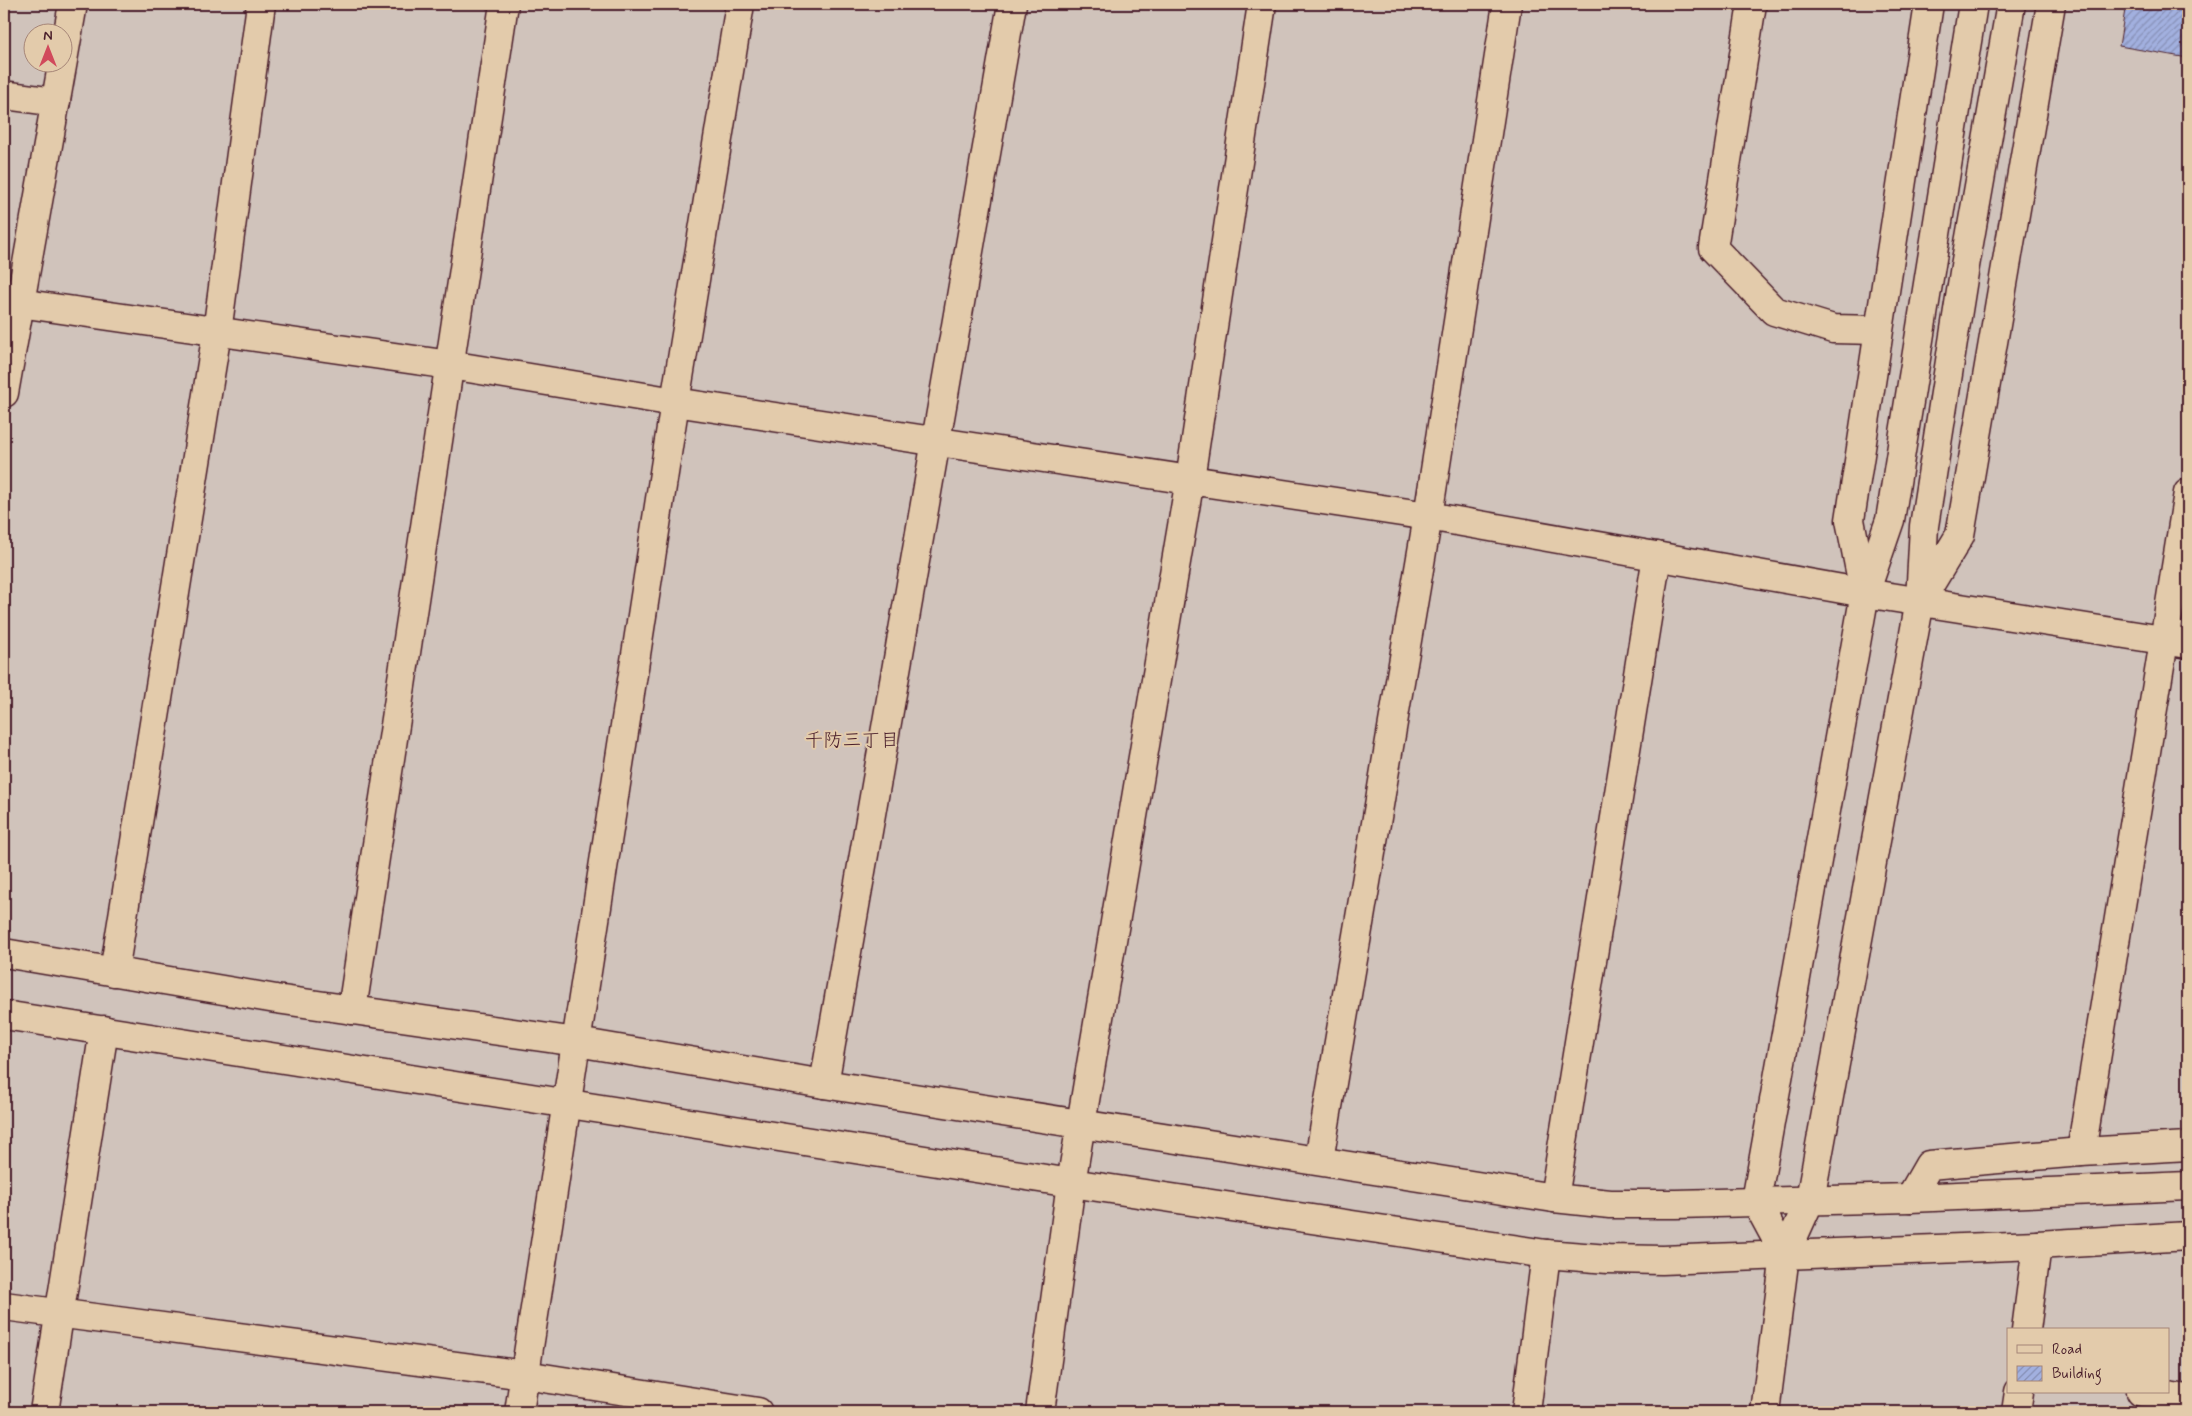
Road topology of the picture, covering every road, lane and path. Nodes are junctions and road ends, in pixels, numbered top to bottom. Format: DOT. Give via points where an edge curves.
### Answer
graph roads {
  1 [pos="73,4"];
  2 [pos="261,4"];
  3 [pos="504,4"];
  4 [pos="740,4"];
  5 [pos="1012,4"];
  6 [pos="1262,4"];
  7 [pos="1507,4"];
  8 [pos="1752,4"];
  9 [pos="1929,4"];
  10 [pos="1973,4"];
  11 [pos="2010,4"];
  12 [pos="2051,4"];
  13 [pos="4,95"];
  14 [pos="56,102"];
  15 [pos="20,303"];
  16 [pos="1878,330"];
  17 [pos="217,332"];
  18 [pos="450,365"];
  19 [pos="4,393"];
  20 [pos="676,402"];
  21 [pos="937,441"];
  22 [pos="1190,479"];
  23 [pos="2188,493"];
  24 [pos="1428,516"];
  25 [pos="1657,556"];
  26 [pos="1865,593"];
  27 [pos="1920,601"];
  28 [pos="2176,642"];
  29 [pos="4,953"];
  30 [pos="114,972"];
  31 [pos="352,1010"];
  32 [pos="4,1015"];
  33 [pos="104,1030"];
  34 [pos="577,1042"];
  35 [pos="824,1084"];
  36 [pos="568,1103"];
  37 [pos="1081,1123"];
  38 [pos="2188,1146"];
  39 [pos="2081,1152"];
  40 [pos="1319,1160"];
  41 [pos="1071,1182"];
  42 [pos="2188,1186"];
  43 [pos="1554,1198"];
  44 [pos="1910,1198"];
  45 [pos="1810,1200"];
  46 [pos="1756,1201"];
  47 [pos="2188,1236"];
  48 [pos="2036,1245"];
  49 [pos="1546,1254"];
  50 [pos="1785,1255"];
  51 [pos="4,1306"];
  52 [pos="60,1314"];
  53 [pos="2026,1328"];
  54 [pos="524,1375"];
  55 [pos="2019,1394"];
  56 [pos="2154,1394"];
  57 [pos="2188,1399"];
  58 [pos="44,1412"];
  59 [pos="519,1412"];
  60 [pos="758,1412"];
  61 [pos="1040,1412"];
  62 [pos="1526,1412"];
  63 [pos="1765,1412"];
  64 [pos="2016,1412"];
  1 -- 14 [label="main road"];
  2 -- 17 [label="main road"];
  3 -- 18 [label="main road"];
  4 -- 20 [label="main road"];
  5 -- 21 [label="main road"];
  6 -- 22 [label="main road"];
  7 -- 24 [label="main road"];
  8 -- 16 [label="main road" via="1713,248 1774,311 1833,329"];
  9 -- 16 [label="main road"];
  10 -- 26 [label="main road" via="1890,520"];
  11 -- 27 [label="main road" via="1924,526"];
  12 -- 27 [label="main road" via="1960,534"];
  13 -- 14 [label="main road"];
  14 -- 15 [label="main road"];
  15 -- 17 [label="main road"];
  15 -- 19 [label="main road"];
  16 -- 26 [label="main road" via="1850,520"];
  17 -- 18 [label="main road"];
  17 -- 30 [label="main road"];
  18 -- 20 [label="main road"];
  18 -- 31 [label="main road"];
  20 -- 21 [label="main road"];
  20 -- 34 [label="main road"];
  21 -- 22 [label="main road"];
  21 -- 35 [label="main road"];
  22 -- 24 [label="main road"];
  22 -- 37 [label="main road"];
  23 -- 28 [label="main road"];
  24 -- 25 [label="main road"];
  24 -- 40 [label="main road"];
  25 -- 26 [label="main road"];
  25 -- 43 [label="main road"];
  26 -- 27 [label="main road"];
  26 -- 46 [label="main road"];
  27 -- 28 [label="main road"];
  27 -- 45 [label="main road"];
  28 -- 39 [label="main road"];
  29 -- 30 [label="main road"];
  30 -- 31 [label="main road"];
  31 -- 34 [label="main road"];
  32 -- 33 [label="main road"];
  33 -- 36 [label="main road"];
  33 -- 52 [label="main road"];
  34 -- 35 [label="main road"];
  34 -- 36 [label="main road"];
  35 -- 37 [label="main road"];
  36 -- 41 [label="main road"];
  36 -- 54 [label="main road"];
  37 -- 40 [label="main road"];
  37 -- 41 [label="main road"];
  38 -- 39 [label="main road"];
  39 -- 44 [label="main road" via="1929,1165"];
  40 -- 43 [label="main road"];
  41 -- 49 [label="main road"];
  41 -- 61 [label="main road"];
  42 -- 44 [label="main road"];
  43 -- 46 [label="main road" via="1610,1204"];
  44 -- 45 [label="main road"];
  45 -- 46 [label="main road"];
  45 -- 50 [label="main road"];
  46 -- 50 [label="main road"];
  47 -- 48 [label="main road"];
  48 -- 50 [label="main road"];
  48 -- 53 [label="main road"];
  49 -- 50 [label="main road" via="1662,1260"];
  49 -- 62 [label="main road"];
  50 -- 63 [label="main road"];
  51 -- 52 [label="main road"];
  52 -- 54 [label="main road"];
  52 -- 58 [label="main road"];
  54 -- 59 [label="main road"];
  54 -- 60 [label="main road"];
  55 -- 64 [label="main road"];
  56 -- 57 [label="main road"];
}
